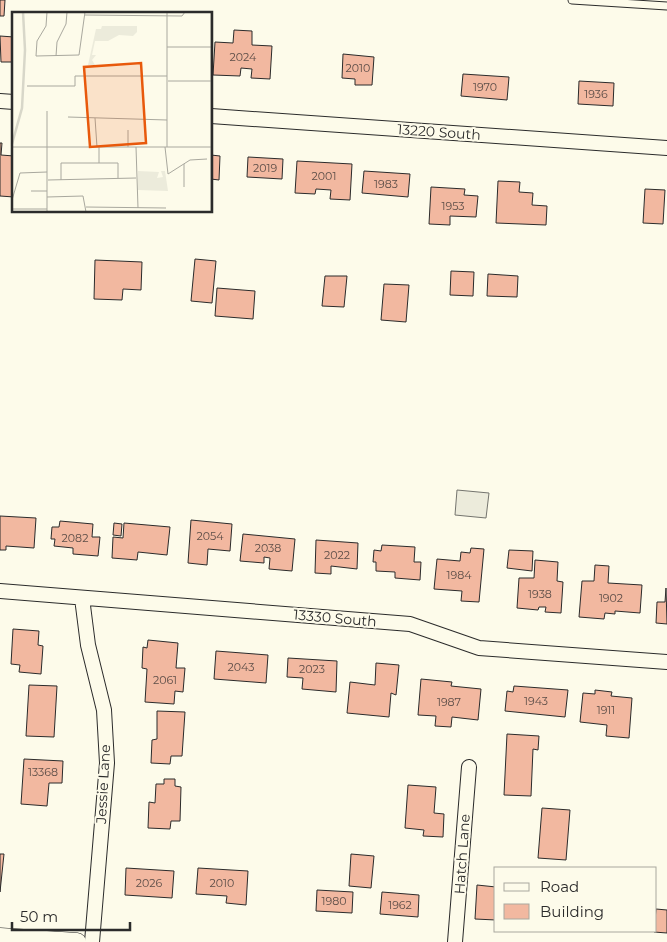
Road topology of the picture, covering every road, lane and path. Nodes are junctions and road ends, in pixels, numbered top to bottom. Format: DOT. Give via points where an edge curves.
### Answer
graph roads {
  1 [pos="572,0"];
  2 [pos="600,1"];
  3 [pos="667,6"];
  4 [pos="212,116"];
  5 [pos="667,148"];
  6 [pos="0,591"];
  7 [pos="82,598"];
  8 [pos="667,662"];
  9 [pos="469,767"];
  10 [pos="0,937"];
  11 [pos="77,942"];
  12 [pos="92,942"];
  13 [pos="455,942"];
  1 -- 2 [label="lane"];
  2 -- 3 [label="lane"];
  4 -- 5 [label="street, 13220 South"];
  6 -- 7 [label="street, 13330 South"];
  7 -- 8 [label="street, 13330 South" via="410,624 479,648"];
  7 -- 12 [label="street, Jessie Lane" via="88,645 104,710 107,763"];
  9 -- 13 [label="street, Hatch Lane"];
  10 -- 11 [label="street"];
}
